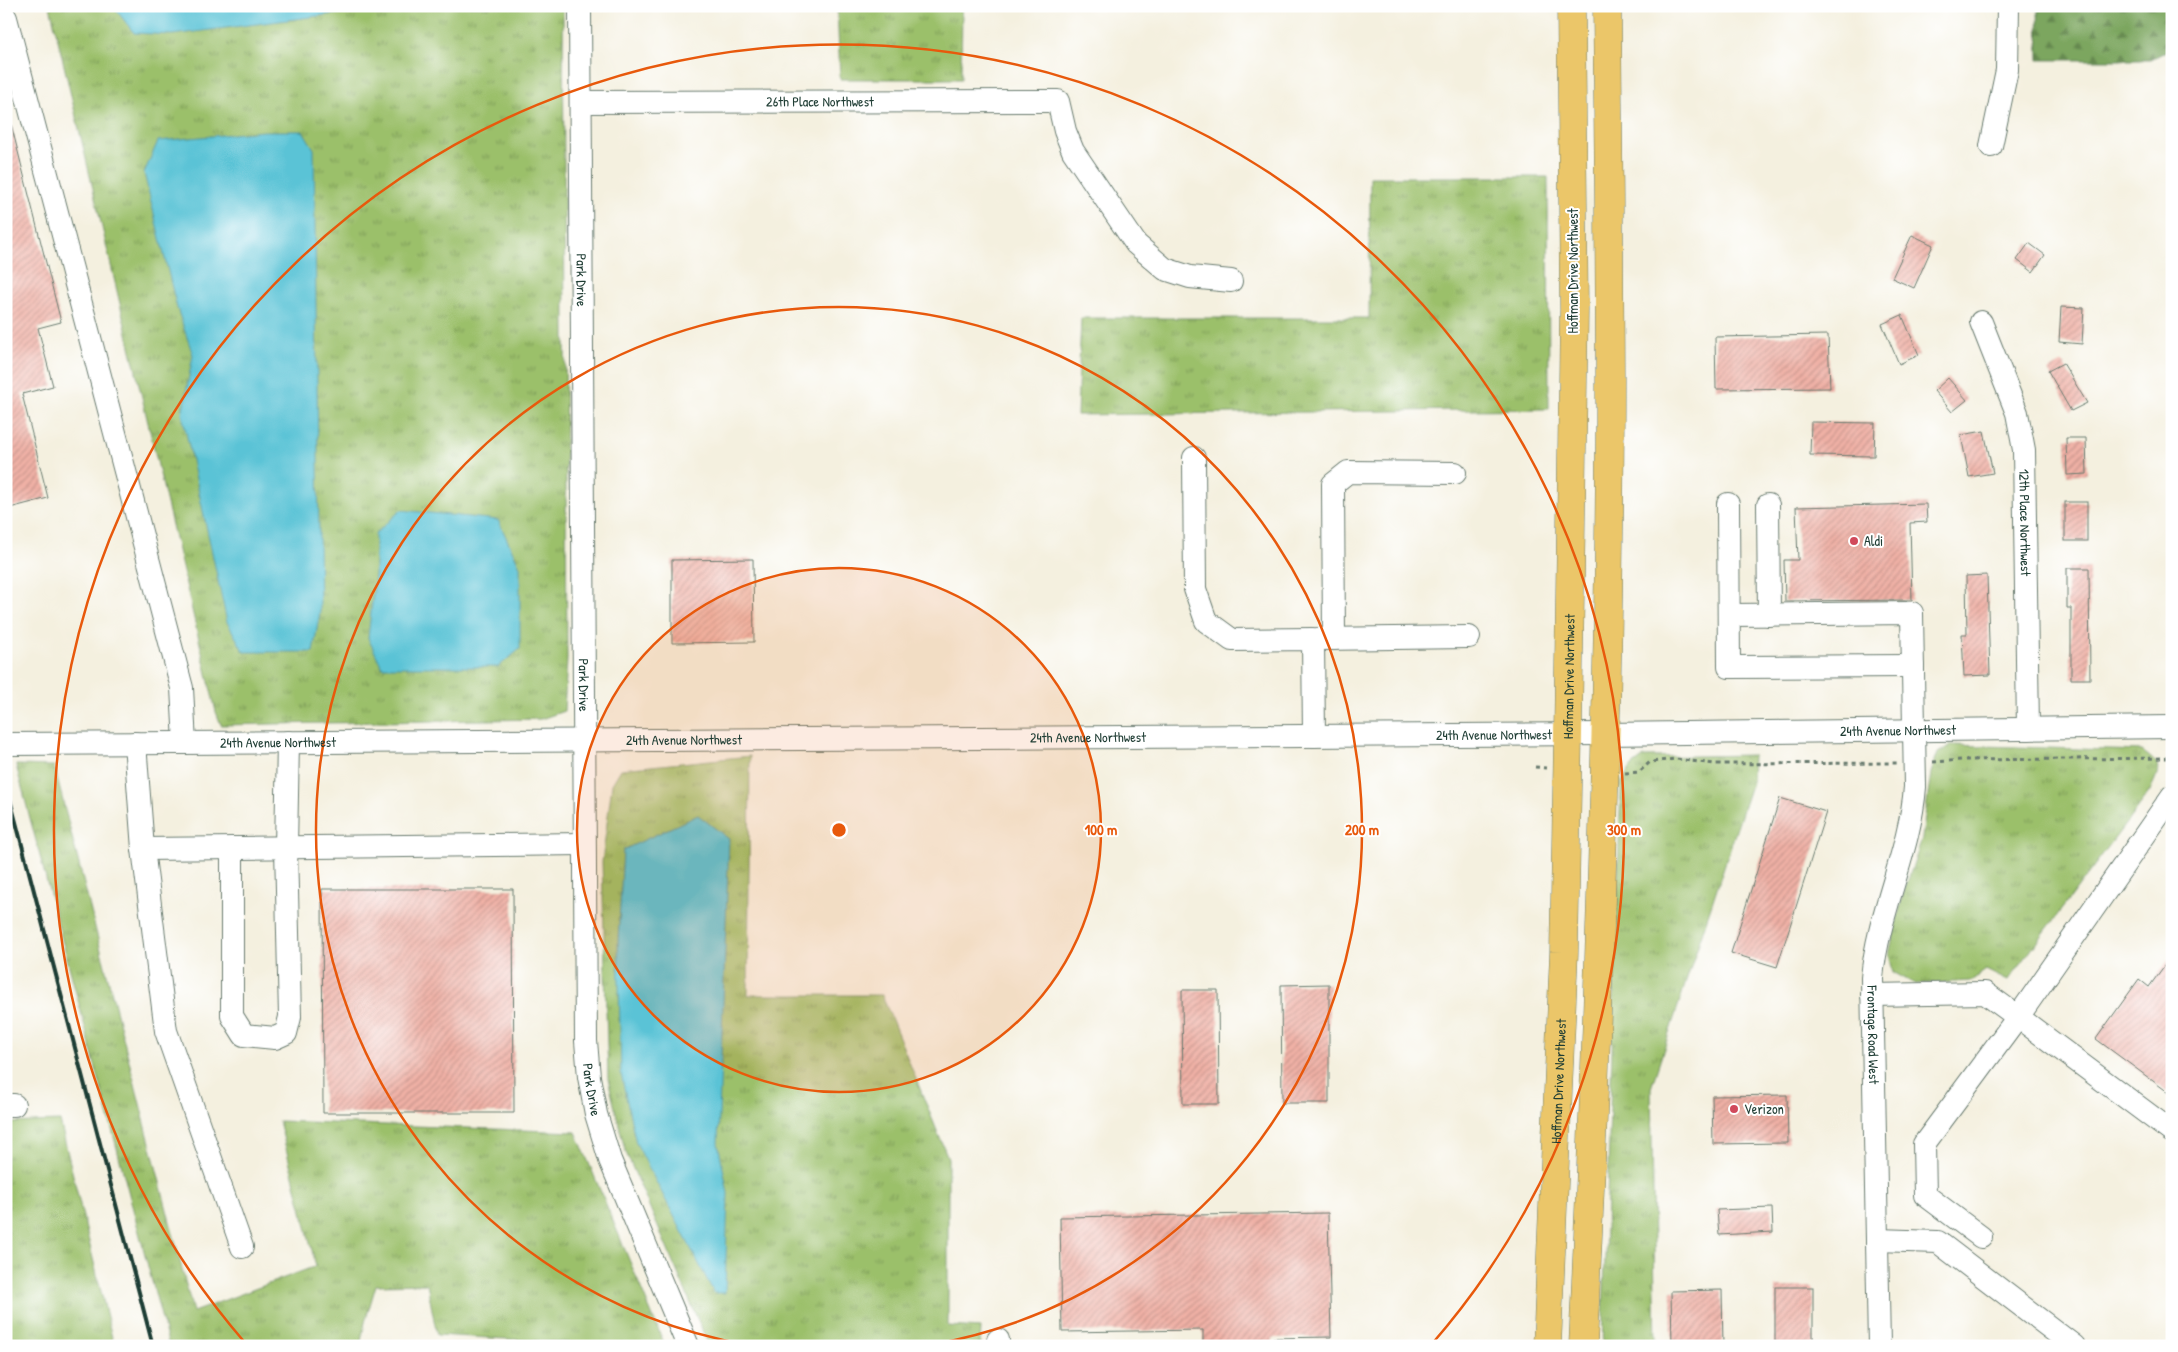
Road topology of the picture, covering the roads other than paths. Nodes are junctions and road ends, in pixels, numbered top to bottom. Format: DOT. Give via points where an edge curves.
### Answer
graph roads {
  1 [pos="580,6"];
  2 [pos="1571,6"];
  3 [pos="1607,6"];
  4 [pos="2008,6"];
  5 [pos="8,32"];
  6 [pos="581,102"];
  7 [pos="1992,146"];
  8 [pos="1231,281"];
  9 [pos="1981,322"];
  10 [pos="1194,458"];
  11 [pos="1455,473"];
  12 [pos="1728,504"];
  13 [pos="1768,506"];
  14 [pos="1729,615"];
  15 [pos="1769,615"];
  16 [pos="1469,637"];
  17 [pos="1324,639"];
  18 [pos="1913,666"];
  19 [pos="2172,727"];
  20 [pos="2028,729"];
  21 [pos="1913,730"];
  22 [pos="1568,734"];
  23 [pos="1605,734"];
  24 [pos="1314,736"];
  25 [pos="584,740"];
  26 [pos="288,742"];
  27 [pos="135,743"];
  28 [pos="185,743"];
  29 [pos="6,744"];
  30 [pos="2172,796"];
  31 [pos="584,844"];
  32 [pos="232,848"];
  33 [pos="286,848"];
  34 [pos="143,850"];
  35 [pos="1872,995"];
  36 [pos="2018,1017"];
  37 [pos="2172,1132"];
  38 [pos="1981,1237"];
  39 [pos="1877,1240"];
  40 [pos="242,1247"];
  41 [pos="688,1346"];
  42 [pos="1547,1346"];
  43 [pos="1583,1346"];
  44 [pos="1879,1346"];
  45 [pos="2074,1346"];
  1 -- 6 [label="street, Park Drive"];
  2 -- 22 [label="main road, Hoffman Drive Northwest" via="1574,309"];
  3 -- 23 [label="main road" via="1610,378"];
  4 -- 7 [label="street" via="2007,70"];
  5 -- 28 [label="street" via="182,688"];
  6 -- 8 [label="street, 26th Place Northwest" via="1058,101 1073,151 1136,244 1165,269 1190,277"];
  6 -- 25 [label="street, Park Drive"];
  9 -- 20 [label="street, 12th Place Northwest" via="2017,413 2024,450"];
  10 -- 17 [label="street" via="1195,589 1206,621 1232,640"];
  11 -- 17 [label="street" via="1348,472 1333,484"];
  12 -- 14 [label="street"];
  13 -- 15 [label="street"];
  14 -- 15 [label="street"];
  14 -- 18 [label="street" via="1729,667"];
  15 -- 18 [label="street, Frontage Road West" via="1912,613"];
  16 -- 17 [label="street"];
  17 -- 24 [label="street"];
  18 -- 21 [label="street, Frontage Road West"];
  19 -- 20 [label="street, 24th Avenue Northwest"];
  20 -- 21 [label="street, 24th Avenue Northwest"];
  21 -- 23 [label="street, 24th Avenue Northwest"];
  21 -- 35 [label="street, Frontage Road West" via="1915,787 1910,825 1879,931"];
  22 -- 23 [label="street, 24th Avenue Northwest"];
  22 -- 24 [label="street, 24th Avenue Northwest"];
  22 -- 42 [label="main road, Hoffman Drive Northwest" via="1564,952"];
  23 -- 43 [label="main road"];
  24 -- 25 [label="street, 24th Avenue Northwest"];
  25 -- 26 [label="street, 24th Avenue Northwest"];
  25 -- 31 [label="street, Park Drive"];
  26 -- 28 [label="street, 24th Avenue Northwest"];
  26 -- 33 [label="street"];
  27 -- 28 [label="street, 24th Avenue Northwest"];
  27 -- 29 [label="street, 24th Avenue Northwest"];
  27 -- 34 [label="street"];
  30 -- 36 [label="street"];
  31 -- 33 [label="street"];
  31 -- 41 [label="street, Park Drive" via="586,1041 596,1114 610,1160"];
  32 -- 33 [label="street"];
  32 -- 33 [label="street" via="232,1016 244,1035 275,1038 286,1033 290,1017"];
  32 -- 34 [label="street"];
  34 -- 40 [label="street" via="166,1031"];
  35 -- 36 [label="street" via="1984,993"];
  35 -- 39 [label="street, Frontage Road West"];
  36 -- 37 [label="street"];
  36 -- 38 [label="street" via="1924,1144 1925,1195"];
  39 -- 44 [label="street, Frontage Road West"];
  39 -- 45 [label="street" via="1938,1242"];
}
